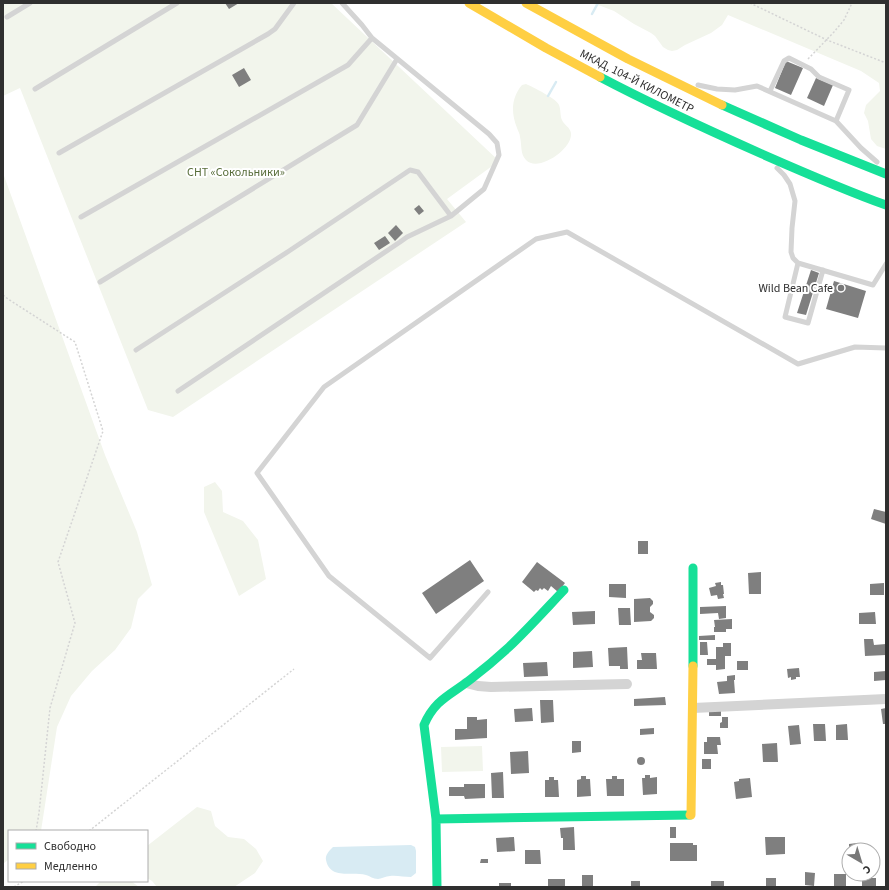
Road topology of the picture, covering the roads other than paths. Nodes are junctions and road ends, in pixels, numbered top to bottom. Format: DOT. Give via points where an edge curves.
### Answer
graph roads {
  1 [pos="30,3"];
  2 [pos="177,3"];
  3 [pos="294,3"];
  4 [pos="342,3"];
  5 [pos="469,3"];
  6 [pos="526,3"];
  7 [pos="7,17"];
  8 [pos="372,38"];
  9 [pos="397,59"];
  10 [pos="664,78"];
  11 [pos="35,89"];
  12 [pos="770,91"];
  13 [pos="836,121"];
  14 [pos="758,152"];
  15 [pos="59,153"];
  16 [pos="880,164"];
  17 [pos="886,174"];
  18 [pos="886,205"];
  19 [pos="451,216"];
  20 [pos="81,217"];
  21 [pos="798,263"];
  22 [pos="886,264"];
  23 [pos="823,270"];
  24 [pos="100,282"];
  25 [pos="886,348"];
  26 [pos="136,350"];
  27 [pos="178,391"];
  28 [pos="693,568"];
  29 [pos="564,590"];
  30 [pos="488,592"];
  31 [pos="466,683"];
  32 [pos="627,684"];
  33 [pos="886,699"];
  34 [pos="693,708"];
  35 [pos="436,819"];
  36 [pos="437,887"];
  1 -- 7 [label="lane"];
  2 -- 11 [label="lane"];
  3 -- 15 [label="lane" via="275,29 268,34"];
  4 -- 8 [label="lane"];
  5 -- 14 [label="main road, МКАД, 104-Й КИЛОМЕТР" via="572,62"];
  6 -- 10 [label="main road, МКАД, 104-Й КИЛОМЕТР"];
  8 -- 9 [label="lane"];
  8 -- 20 [label="lane" via="348,65"];
  9 -- 19 [label="lane" via="497,143 499,155 484,189"];
  9 -- 24 [label="lane" via="357,125"];
  10 -- 12 [label="lane" via="717,89 735,90 757,86"];
  10 -- 17 [label="main road, МКАД, 104-Й КИЛОМЕТР" via="810,144"];
  12 -- 13 [label="lane"];
  12 -- 13 [label="lane" via="784,61 789,58 811,69 818,77 849,90"];
  13 -- 16 [label="lane"];
  14 -- 18 [label="main road, МКАД, 104-Й КИЛОМЕТР"];
  14 -- 21 [label="lane" via="775,166 790,184 795,200 791,252"];
  19 -- 26 [label="lane" via="418,172 410,170"];
  19 -- 27 [label="lane" via="406,237"];
  21 -- 23 [label="lane"];
  21 -- 23 [label="lane" via="784,317 808,323"];
  22 -- 23 [label="lane" via="872,284"];
  25 -- 30 [label="lane" via="855,347 798,364 567,232 536,239 324,387 257,474 329,576 430,658"];
  28 -- 34 [label="main road"];
  29 -- 31 [label="main road" via="538,619"];
  31 -- 32 [label="street" via="491,687"];
  31 -- 35 [label="main road" via="434,707 424,725"];
  33 -- 34 [label="street"];
  34 -- 35 [label="main road" via="692,815"];
  35 -- 36 [label="main road"];
}
